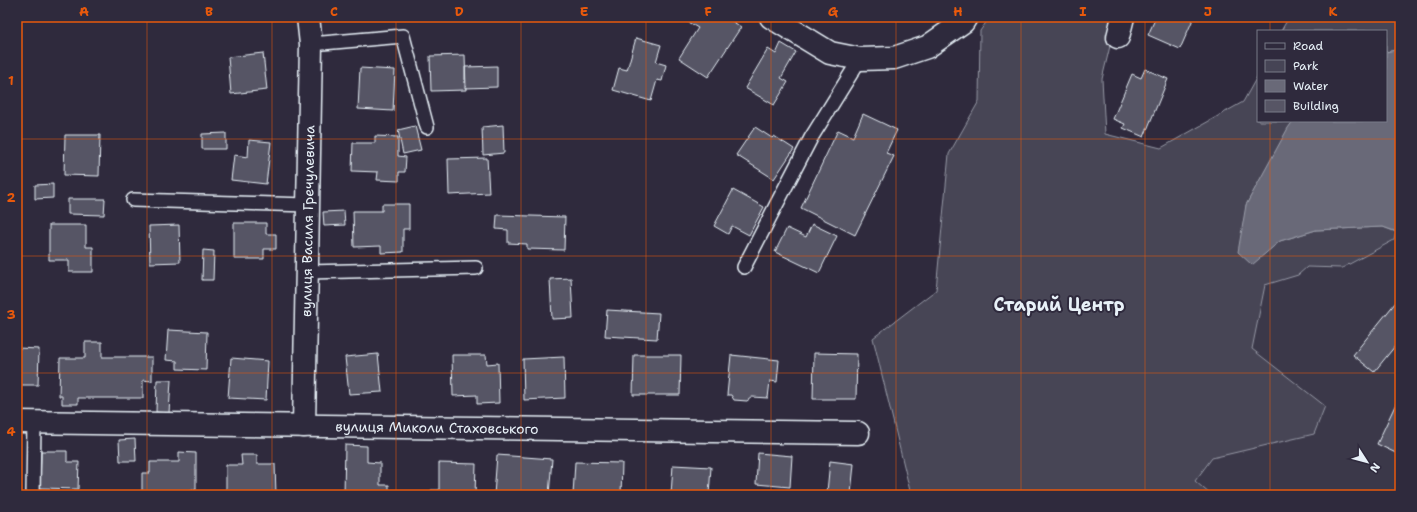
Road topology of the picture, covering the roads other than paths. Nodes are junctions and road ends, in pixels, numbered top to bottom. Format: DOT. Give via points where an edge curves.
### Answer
graph roads {
  1 [pos="308,17"];
  2 [pos="771,17"];
  3 [pos="966,17"];
  4 [pos="311,44"];
  5 [pos="860,59"];
  6 [pos="427,127"];
  7 [pos="133,200"];
  8 [pos="308,205"];
  9 [pos="744,267"];
  10 [pos="476,268"];
  11 [pos="307,272"];
  12 [pos="25,422"];
  13 [pos="304,426"];
  14 [pos="858,433"];
  15 [pos="33,495"];
  1 -- 4 [label="street, вулиця Василя Гречулевича"];
  2 -- 5 [label="street" via="830,53"];
  3 -- 5 [label="street" via="963,22 927,47 894,58"];
  4 -- 6 [label="lane" via="403,36"];
  4 -- 8 [label="street, вулиця Василя Гречулевича"];
  5 -- 9 [label="lane" via="811,138"];
  7 -- 8 [label="lane"];
  8 -- 11 [label="street, вулиця Василя Гречулевича"];
  10 -- 11 [label="lane"];
  11 -- 13 [label="street, вулиця Василя Гречулевича"];
  12 -- 13 [label="street, вулиця Миколи Стаховського"];
  12 -- 15 [label="lane"];
  13 -- 14 [label="street, вулиця Миколи Стаховського"];
}
